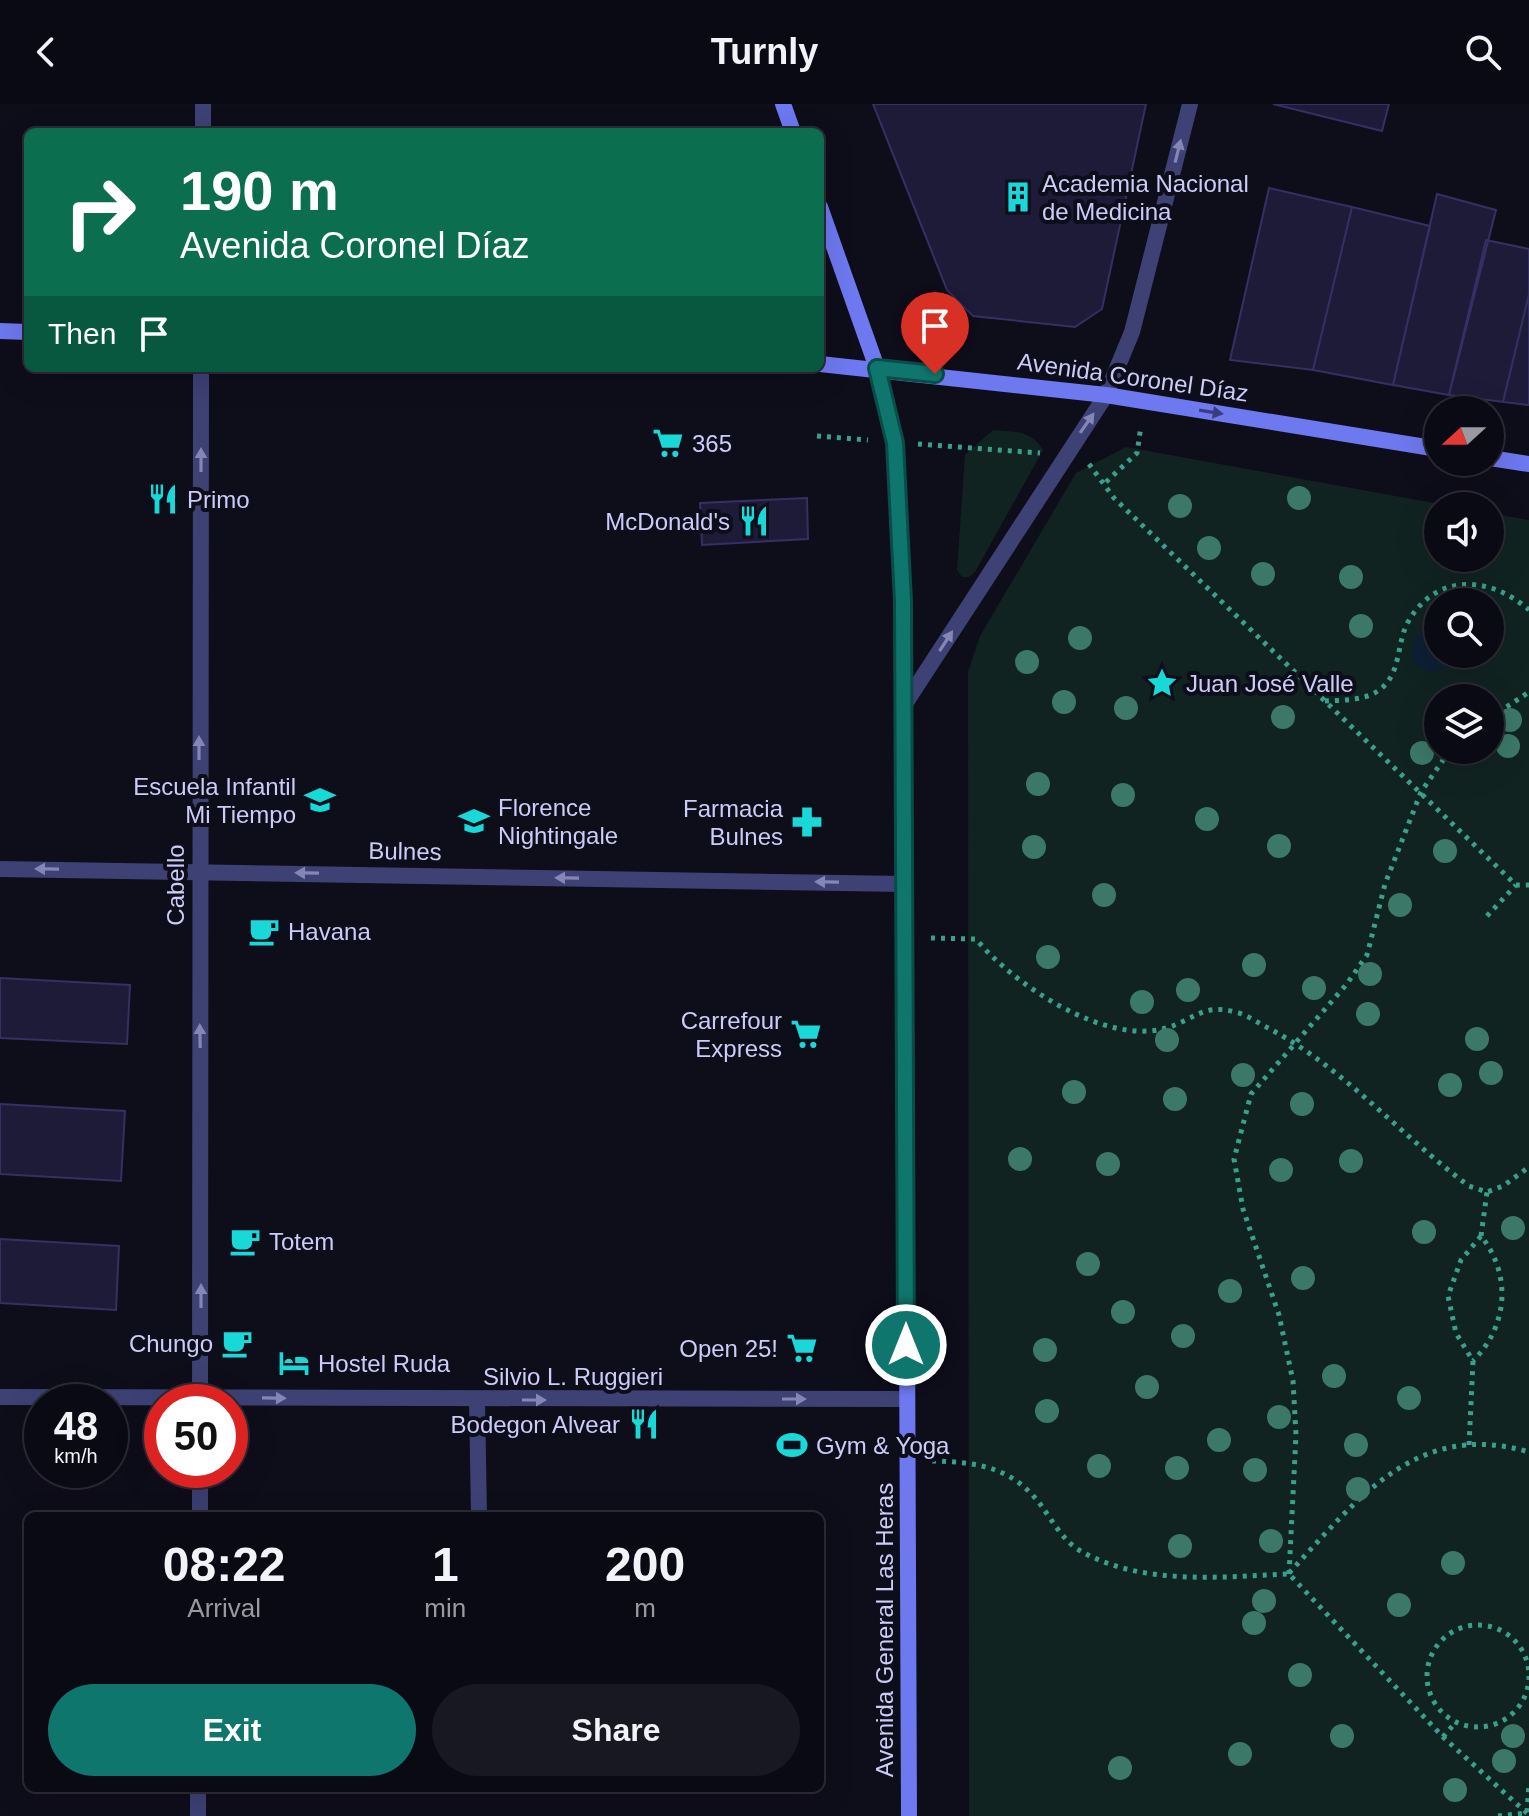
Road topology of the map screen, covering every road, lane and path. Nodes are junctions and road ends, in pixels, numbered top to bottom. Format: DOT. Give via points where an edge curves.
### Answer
graph roads {
  1 [pos="203,104"];
  2 [pos="783,104"];
  3 [pos="1190,104"];
  4 [pos="203,128"];
  5 [pos="792,128"];
  6 [pos="824,218"];
  7 [pos="0,331"];
  8 [pos="24,332"];
  9 [pos="824,364"];
  10 [pos="877,368"];
  11 [pos="201,372"];
  12 [pos="1106,395"];
  13 [pos="817,436"];
  14 [pos="895,443"];
  15 [pos="1424,447"];
  16 [pos="1063,457"];
  17 [pos="1504,460"];
  18 [pos="1529,464"];
  19 [pos="1529,610"];
  20 [pos="1529,692"];
  21 [pos="1324,701"];
  22 [pos="903,707"];
  23 [pos="1504,709"];
  24 [pos="1440,764"];
  25 [pos="1421,792"];
  26 [pos="0,869"];
  27 [pos="199,871"];
  28 [pos="905,884"];
  29 [pos="1516,885"];
  30 [pos="1529,885"];
  31 [pos="1487,916"];
  32 [pos="904,937"];
  33 [pos="1296,1043"];
  34 [pos="1529,1167"];
  35 [pos="1487,1192"];
  36 [pos="1481,1236"];
  37 [pos="1473,1361"];
  38 [pos="200,1384"];
  39 [pos="0,1397"];
  40 [pos="144,1399"];
  41 [pos="906,1399"];
  42 [pos="248,1400"];
  43 [pos="477,1400"];
  44 [pos="1469,1445"];
  45 [pos="1529,1452"];
  46 [pos="907,1461"];
  47 [pos="200,1488"];
  48 [pos="200,1512"];
  49 [pos="479,1512"];
  50 [pos="1289,1574"];
  51 [pos="1527,1694"];
  52 [pos="1456,1722"];
  53 [pos="1443,1737"];
  54 [pos="1529,1783"];
  55 [pos="198,1792"];
  56 [pos="1528,1814"];
  57 [pos="198,1816"];
  58 [pos="909,1816"];
  59 [pos="1498,1816"];
  1 -- 4 [label="street"];
  2 -- 5 [label="main road"];
  12 -- 3 [label="street, one-way" via="1132,332"];
  6 -- 10 [label="main road, Avenida General Las Heras"];
  7 -- 8 [label="main road"];
  9 -- 10 [label="main road, Avenida Coronel Díaz"];
  10 -- 12 [label="main road, Avenida Coronel Díaz"];
  10 -- 14 [label="main road, Avenida General Las Heras"];
  27 -- 11 [label="street, Cabello, one-way"];
  12 -- 15 [label="main road, Avenida Coronel Díaz, one-way"];
  16 -- 12 [label="street, one-way"];
  13 -- 14 [label="path"];
  14 -- 16 [label="path"];
  14 -- 22 [label="main road, Avenida General Las Heras"];
  16 -- 21 [label="path" via="1093,465 1114,498"];
  22 -- 16 [label="street, one-way"];
  17 -- 18 [label="main road"];
  19 -- 21 [label="path" via="1490,585 1441,590 1407,623 1384,686 1367,697"];
  20 -- 23 [label="path"];
  21 -- 25 [label="path"];
  22 -- 28 [label="main road, Avenida General Las Heras"];
  24 -- 25 [label="path"];
  25 -- 29 [label="path"];
  25 -- 33 [label="path" via="1385,884 1367,955"];
  27 -- 26 [label="street, Bulnes, one-way"];
  28 -- 27 [label="street, Bulnes, one-way"];
  38 -- 27 [label="street, Cabello, one-way"];
  28 -- 32 [label="main road, Avenida General Las Heras"];
  29 -- 30 [label="path"];
  29 -- 31 [label="path"];
  32 -- 33 [label="path" via="976,939 1009,972 1095,1024 1130,1031 1166,1028 1200,1010 1217,1009 1237,1012"];
  32 -- 41 [label="main road, Avenida General Las Heras"];
  33 -- 35 [label="path" via="1454,1175"];
  33 -- 50 [label="path" via="1251,1094 1234,1159 1243,1209 1279,1315 1293,1381 1296,1435"];
  34 -- 35 [label="path"];
  35 -- 36 [label="path"];
  36 -- 37 [label="path" via="1497,1265 1504,1302 1492,1336"];
  36 -- 37 [label="path" via="1461,1260 1448,1296 1456,1333"];
  37 -- 44 [label="path"];
  39 -- 40 [label="street, Silvio L. Ruggieri"];
  43 -- 41 [label="street, Silvio L. Ruggieri, one-way"];
  41 -- 46 [label="main road, Avenida General Las Heras"];
  42 -- 43 [label="street, Silvio L. Ruggieri, one-way"];
  43 -- 49 [label="street"];
  44 -- 45 [label="path" via="1505,1445"];
  44 -- 50 [label="path" via="1416,1458 1369,1487"];
  46 -- 50 [label="path" via="978,1462 1013,1478 1026,1486 1076,1549 1113,1564 1164,1576"];
  46 -- 58 [label="main road, Avenida General Las Heras"];
  47 -- 48 [label="street"];
  50 -- 53 [label="path"];
  51 -- 52 [label="path" via="1505,1719 1490,1726"];
  51 -- 52 [label="path" via="1526,1661 1513,1640 1492,1628 1460,1628 1434,1650 1427,1682 1442,1713"];
  52 -- 53 [label="path"];
  53 -- 56 [label="path"];
  54 -- 56 [label="path"];
  55 -- 57 [label="street"];
  56 -- 59 [label="path"];
}
